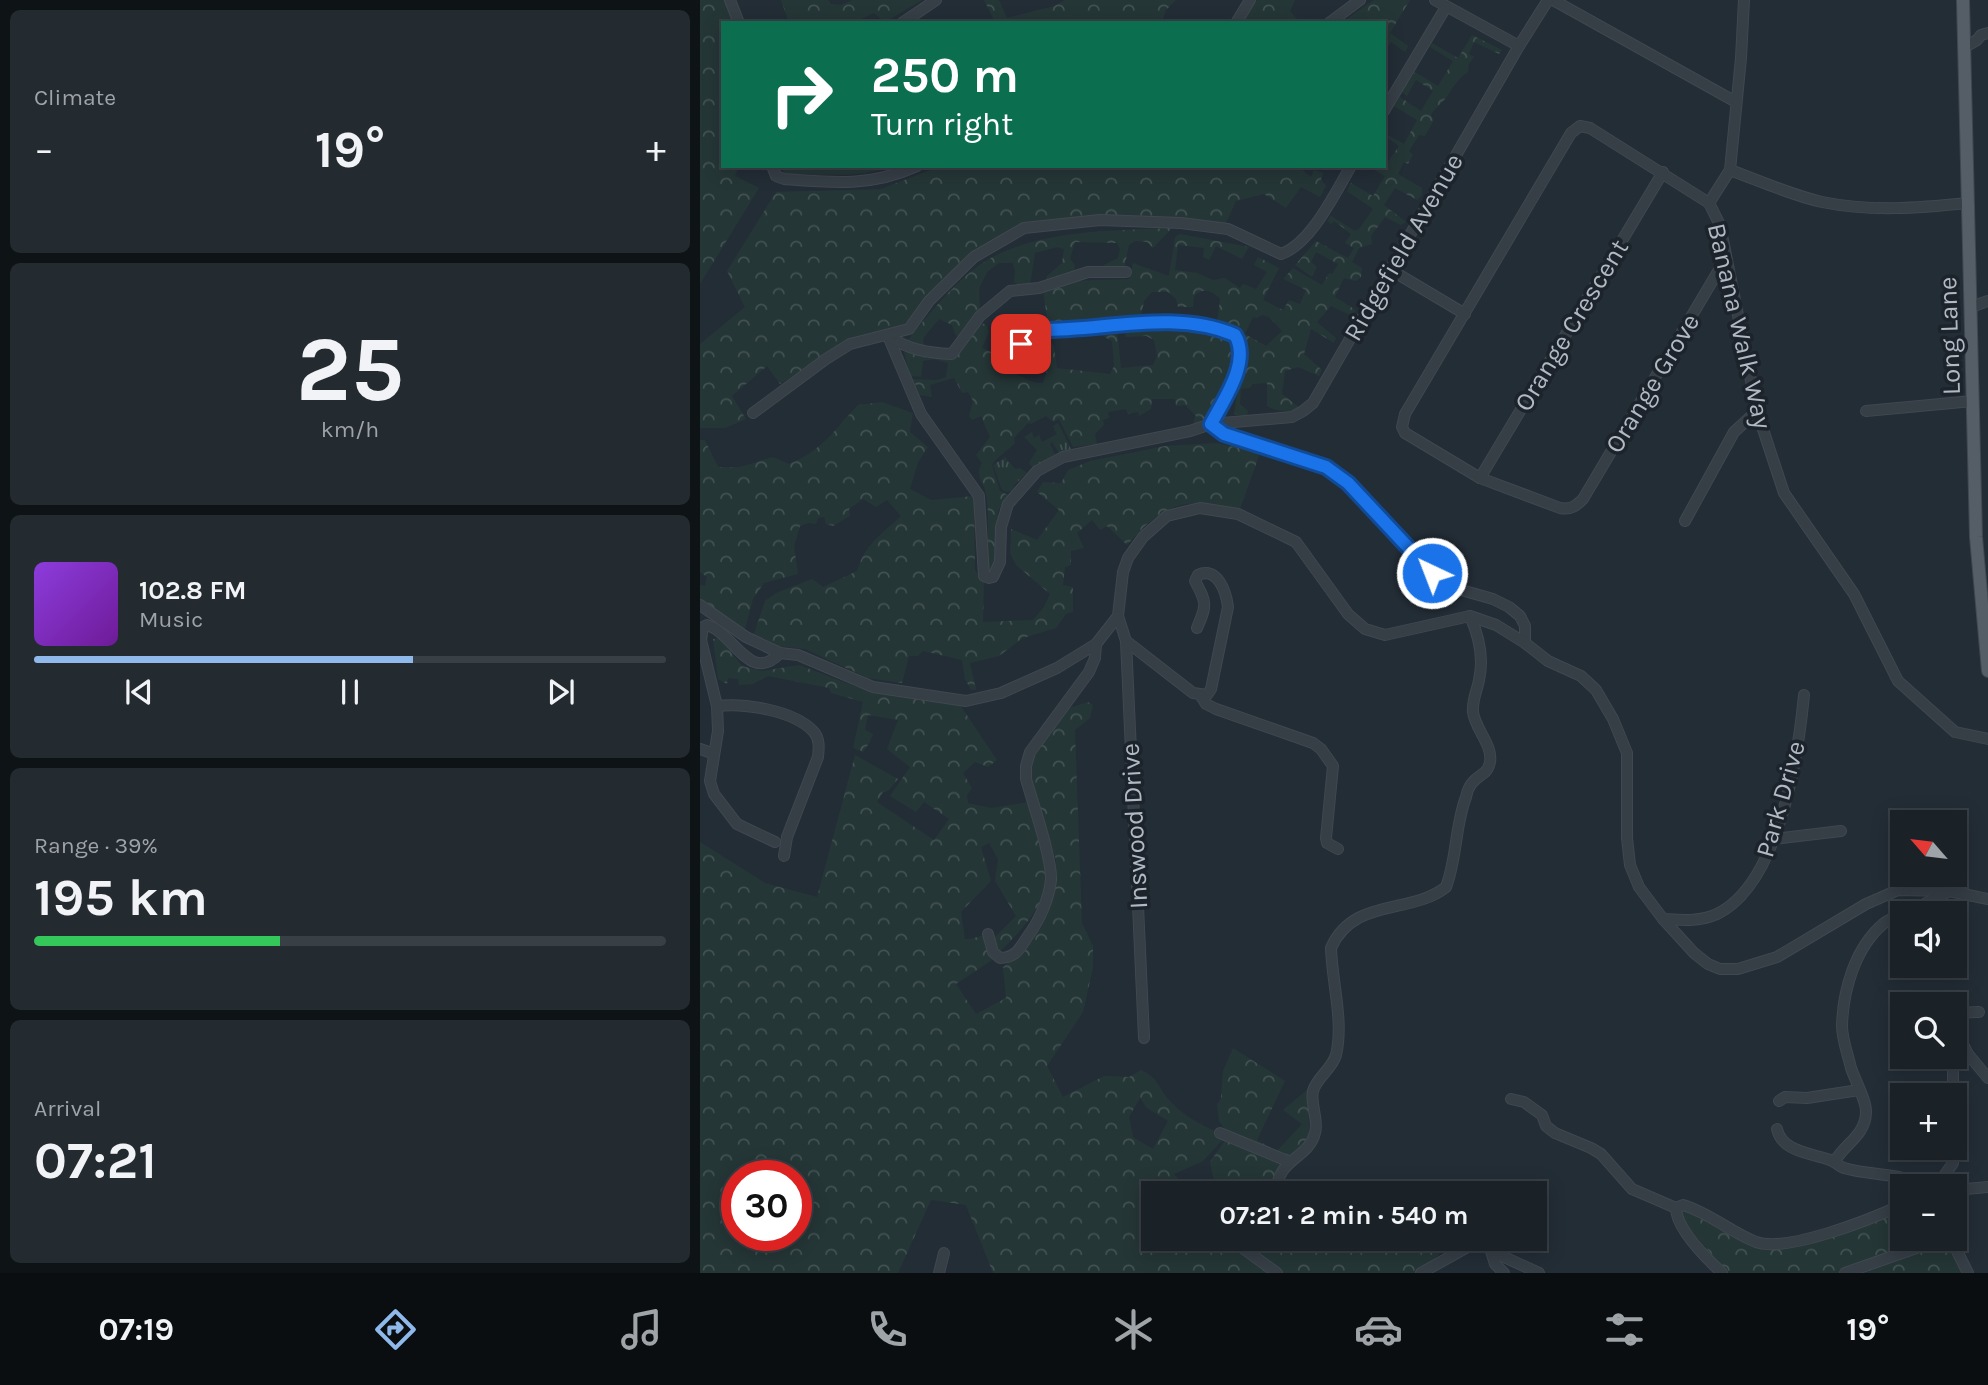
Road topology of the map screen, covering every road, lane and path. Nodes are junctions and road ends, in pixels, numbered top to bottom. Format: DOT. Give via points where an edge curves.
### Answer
graph roads {
  1 [pos="730,0"];
  2 [pos="936,0"];
  3 [pos="1250,0"];
  4 [pos="1360,0"];
  5 [pos="1435,0"];
  6 [pos="1551,0"];
  7 [pos="1744,0"];
  8 [pos="1963,0"];
  9 [pos="1446,6"];
  10 [pos="738,21"];
  11 [pos="905,21"];
  12 [pos="1237,21"];
  13 [pos="1332,21"];
  14 [pos="1964,27"];
  15 [pos="1985,34"];
  16 [pos="1519,46"];
  17 [pos="1965,47"];
  18 [pos="1736,102"];
  19 [pos="1386,108"];
  20 [pos="773,168"];
  21 [pos="912,168"];
  22 [pos="1350,168"];
  23 [pos="1730,170"];
  24 [pos="1663,172"];
  25 [pos="1709,203"];
  26 [pos="1968,203"];
  27 [pos="1727,258"];
  28 [pos="1391,270"];
  29 [pos="1126,272"];
  30 [pos="1988,301"];
  31 [pos="1971,307"];
  32 [pos="1465,314"];
  33 [pos="888,336"];
  34 [pos="1018,358"];
  35 [pos="1973,401"];
  36 [pos="1757,411"];
  37 [pos="1866,411"];
  38 [pos="753,413"];
  39 [pos="1211,424"];
  40 [pos="1480,478"];
  41 [pos="1685,521"];
  42 [pos="700,605"];
  43 [pos="1118,616"];
  44 [pos="1470,617"];
  45 [pos="1197,628"];
  46 [pos="1126,641"];
  47 [pos="1525,643"];
  48 [pos="1096,645"];
  49 [pos="780,653"];
  50 [pos="1988,671"];
  51 [pos="1804,695"];
  52 [pos="1200,696"];
  53 [pos="717,706"];
  54 [pos="1988,739"];
  55 [pos="700,749"];
  56 [pos="714,754"];
  57 [pos="1841,831"];
  58 [pos="1774,839"];
  59 [pos="775,842"];
  60 [pos="1338,849"];
  61 [pos="784,856"];
  62 [pos="1949,891"];
  63 [pos="1987,898"];
  64 [pos="1929,901"];
  65 [pos="1663,919"];
  66 [pos="1890,920"];
  67 [pos="989,933"];
  68 [pos="1967,1012"];
  69 [pos="1979,1012"];
  70 [pos="1143,1038"];
  71 [pos="1967,1052"];
  72 [pos="1988,1077"];
  73 [pos="1859,1090"];
  74 [pos="1511,1099"];
  75 [pos="1779,1101"];
  76 [pos="1777,1129"];
  77 [pos="1220,1133"];
  78 [pos="1835,1161"];
  79 [pos="1290,1162"];
  80 [pos="1890,1176"];
  81 [pos="1278,1181"];
  82 [pos="1988,1187"];
  83 [pos="1967,1189"];
  84 [pos="1676,1208"];
  85 [pos="1890,1210"];
  86 [pos="1247,1251"];
  87 [pos="1462,1251"];
  88 [pos="1491,1251"];
  89 [pos="1898,1251"];
  90 [pos="1957,1251"];
  91 [pos="944,1253"];
  92 [pos="1845,1270"];
  93 [pos="939,1273"];
  94 [pos="1277,1273"];
  95 [pos="1421,1273"];
  96 [pos="1504,1273"];
  97 [pos="1539,1273"];
  98 [pos="1722,1273"];
  99 [pos="1968,1273"];
  1 -- 10 [label="street"];
  2 -- 11 [label="street"];
  3 -- 12 [label="street"];
  4 -- 13 [label="street"];
  5 -- 9 [label="street"];
  6 -- 16 [label="street, Ridgefield Avenue"];
  6 -- 18 [label="street"];
  7 -- 18 [label="street"];
  8 -- 14 [label="main road, Long Lane"];
  9 -- 16 [label="street"];
  9 -- 19 [label="street"];
  14 -- 15 [label="street"];
  14 -- 17 [label="main road, Long Lane"];
  15 -- 17 [label="street"];
  16 -- 28 [label="street, Ridgefield Avenue"];
  17 -- 26 [label="main road, Long Lane"];
  18 -- 23 [label="street"];
  20 -- 21 [label="street" via="776,176 784,178 845,183 885,179"];
  22 -- 33 [label="street" via="1313,228 1290,251 1280,254 1228,229 1181,223 1100,220 1024,228 974,257 929,301 909,329"];
  23 -- 25 [label="street"];
  23 -- 26 [label="street" via="1822,201 1864,208"];
  24 -- 25 [label="street, Banana Walk Way"];
  24 -- 32 [label="street, Banana Walk Way" via="1590,128 1574,128"];
  24 -- 40 [label="street, Orange Crescent"];
  25 -- 27 [label="street, Banana Walk Way"];
  26 -- 31 [label="main road, Long Lane"];
  27 -- 36 [label="street, Banana Walk Way"];
  27 -- 40 [label="street, Orange Grove" via="1576,506 1560,508"];
  28 -- 32 [label="street"];
  28 -- 39 [label="street, Ridgefield Avenue" via="1313,403 1292,417"];
  29 -- 33 [label="street" via="1088,272 1040,288 1010,291 980,316 953,354 904,347"];
  30 -- 31 [label="street"];
  31 -- 35 [label="main road, Long Lane"];
  32 -- 40 [label="street, Banana Walk Way" via="1405,414 1402,427 1408,436"];
  33 -- 38 [label="street" via="850,344"];
  33 -- 39 [label="street, Ridgefield Avenue" via="921,414 979,496 983,570 989,578 1000,562 1001,527 1008,504 1037,471 1063,457"];
  34 -- 39 [label="street" via="1025,337 1039,330 1166,323 1200,324 1226,331 1235,335 1242,353"];
  35 -- 37 [label="street"];
  35 -- 50 [label="main road, Long Lane" via="1976,537"];
  36 -- 41 [label="street" via="1734,432"];
  36 -- 54 [label="street, Banana Walk Way" via="1784,493 1854,594 1898,681 1955,732"];
  39 -- 47 [label="street" via="1224,434 1326,467 1348,483 1440,584 1493,599 1520,616"];
  42 -- 49 [label="street" via="746,638"];
  43 -- 44 [label="street" via="1123,572 1143,537 1167,516 1200,508 1238,514 1296,542 1348,614 1365,629 1385,635"];
  43 -- 46 [label="street, Inswood Drive"];
  43 -- 48 [label="street"];
  44 -- 47 [label="street" via="1496,625"];
  44 -- 79 [label="street" via="1480,645 1473,712 1489,750 1488,771 1473,781 1465,798 1446,887 1428,897 1379,908 1336,937 1331,948 1339,1029 1335,1056 1314,1087 1316,1133"];
  45 -- 52 [label="street" via="1206,608 1195,581 1205,572 1219,581 1228,607 1210,689"];
  46 -- 52 [label="street"];
  46 -- 70 [label="street, Inswood Drive"];
  47 -- 65 [label="street" via="1548,662 1581,677 1596,690 1614,719 1627,753 1630,865 1639,887"];
  48 -- 49 [label="street" via="1001,693 966,701 873,687 798,655"];
  48 -- 67 [label="street" via="1089,672 1030,752 1026,766 1050,865 1048,894 1017,953 1000,958 993,952"];
  49 -- 53 [label="street" via="762,664 752,662 719,630 703,627 701,640"];
  51 -- 58 [label="street, Park Drive" via="1799,747"];
  52 -- 60 [label="street" via="1216,709 1321,749 1333,766 1326,838"];
  53 -- 56 [label="street"];
  53 -- 61 [label="street" via="735,704 786,715 814,732 820,744"];
  55 -- 56 [label="street"];
  56 -- 59 [label="street" via="710,781 714,794 737,824"];
  57 -- 58 [label="street"];
  58 -- 65 [label="street, Park Drive" via="1756,877 1734,904 1693,921"];
  62 -- 63 [label="street"];
  62 -- 64 [label="street"];
  62 -- 65 [label="street" via="1898,890 1777,957 1738,969 1708,964"];
  66 -- 73 [label="street" via="1870,938 1846,991 1842,1028"];
  68 -- 69 [label="street"];
  71 -- 72 [label="street"];
  73 -- 75 [label="street"];
  73 -- 78 [label="street" via="1866,1112 1864,1123"];
  74 -- 84 [label="street" via="1542,1115 1555,1133 1601,1154 1632,1189"];
  76 -- 78 [label="street" via="1789,1147"];
  77 -- 79 [label="street"];
  78 -- 80 [label="street" via="1846,1168"];
  79 -- 81 [label="street"];
  82 -- 83 [label="street"];
  84 -- 85 [label="street" via="1698,1209 1756,1242 1773,1245 1836,1230"];
  84 -- 98 [label="street" via="1683,1229"];
  86 -- 94 [label="street"];
  87 -- 95 [label="street"];
  88 -- 96 [label="street"];
  88 -- 97 [label="street"];
  89 -- 92 [label="street"];
  90 -- 99 [label="street"];
  91 -- 93 [label="street"];
}
